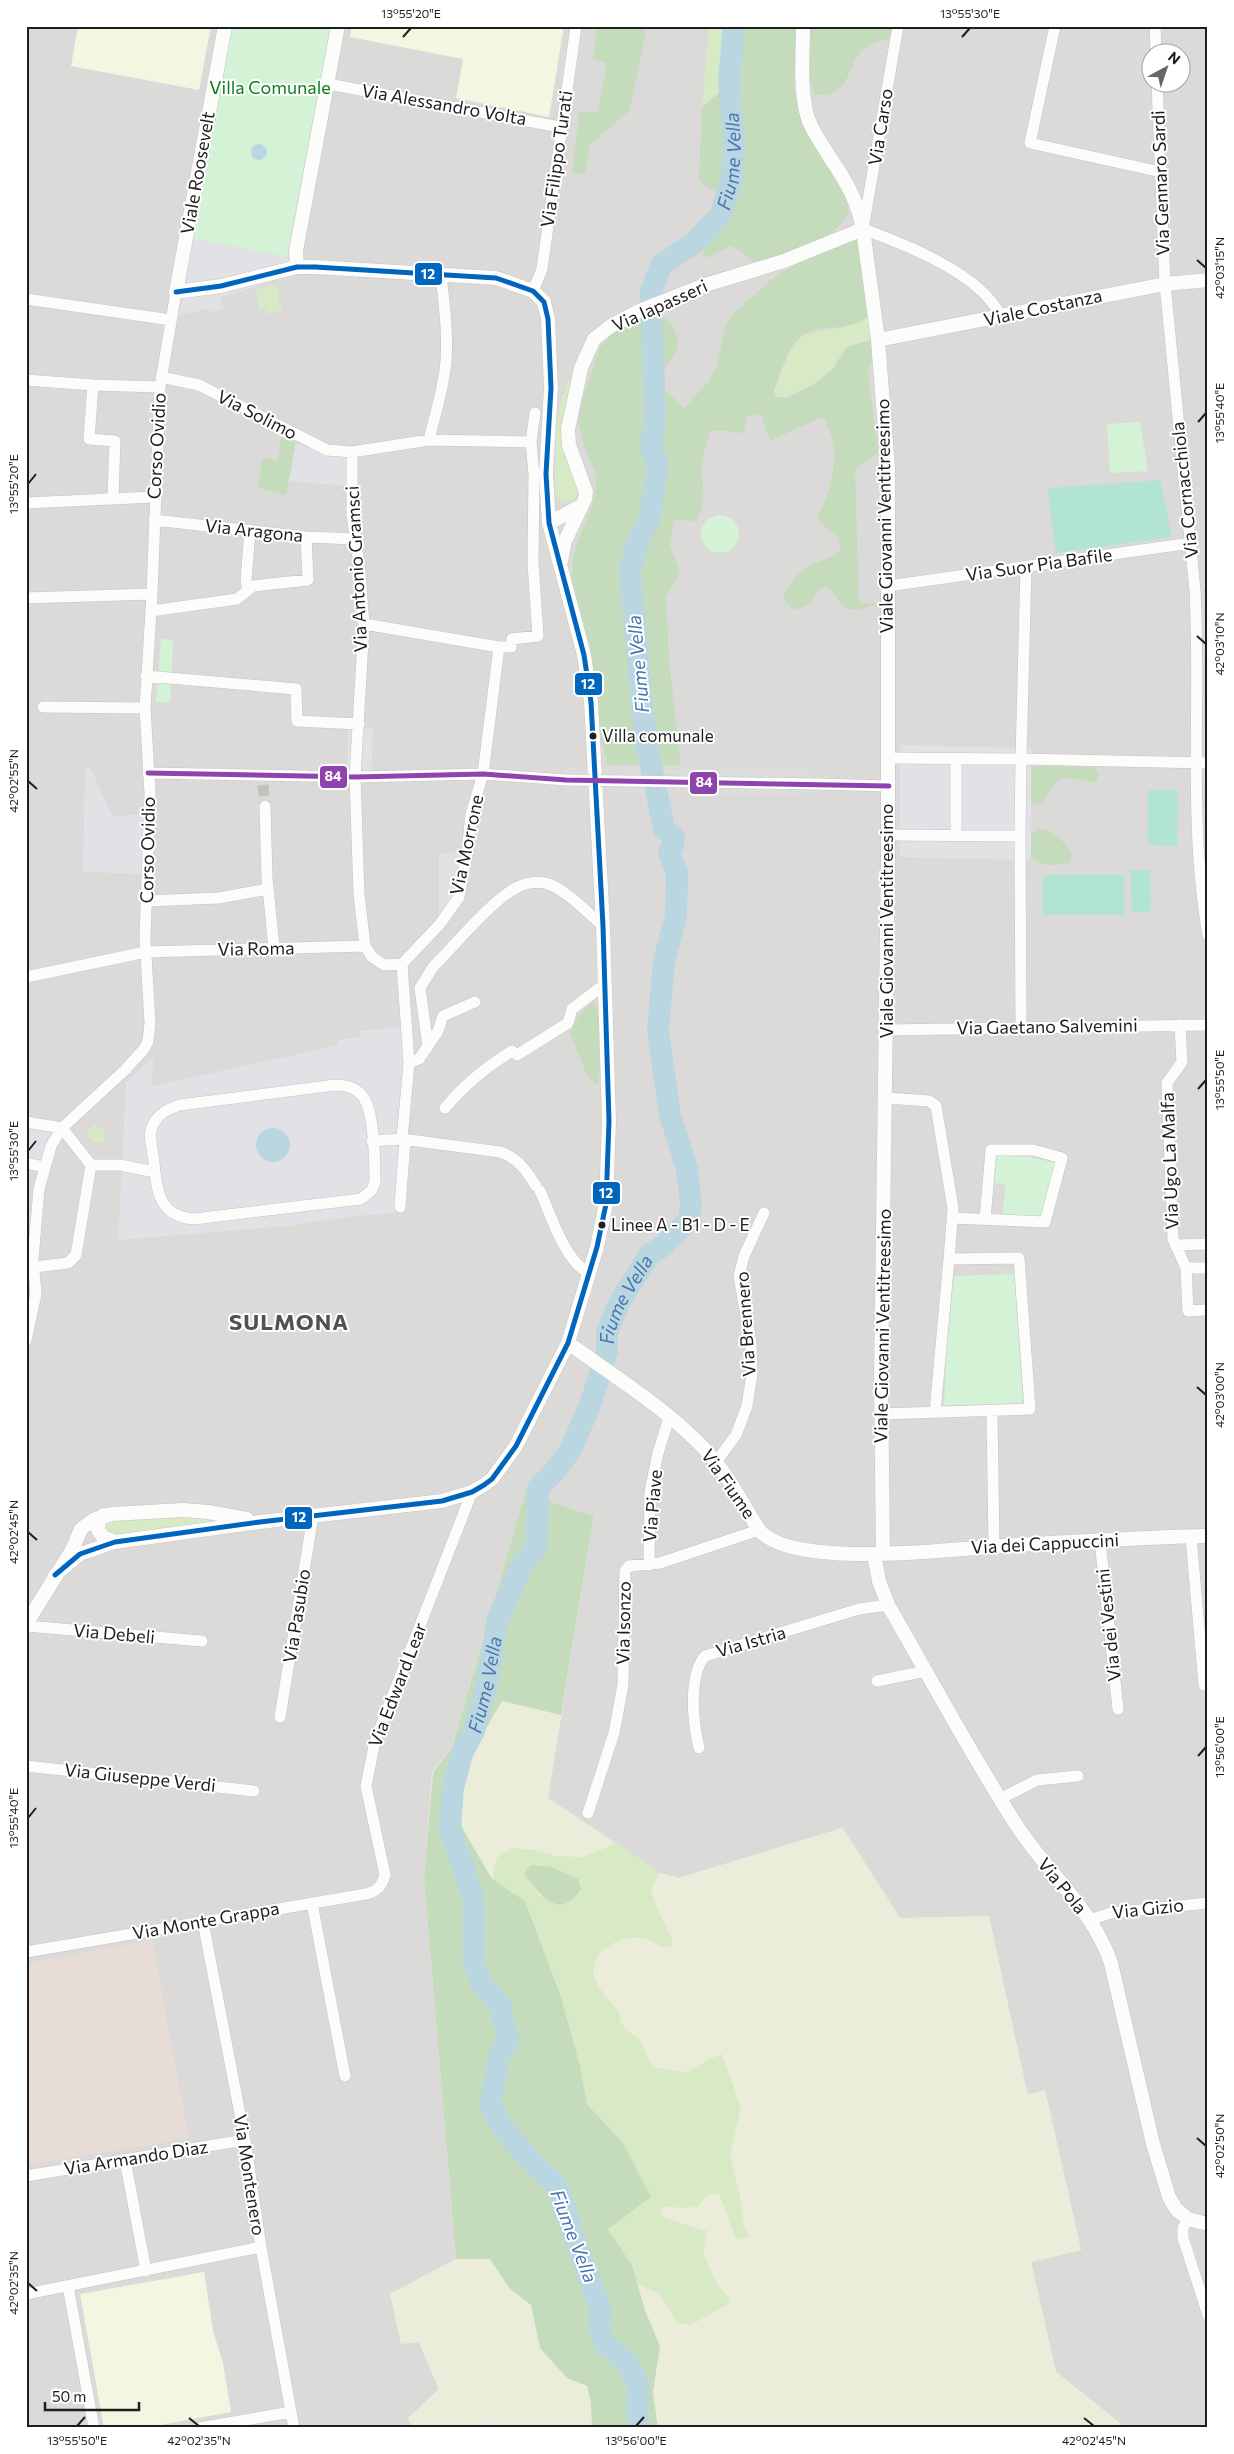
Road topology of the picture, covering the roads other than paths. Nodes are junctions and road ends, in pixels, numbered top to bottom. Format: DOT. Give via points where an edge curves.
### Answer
graph roads {
  1 [pos="225,26"];
  2 [pos="338,26"];
  3 [pos="576,26"];
  4 [pos="803,26"];
  5 [pos="898,26"];
  6 [pos="1055,26"];
  7 [pos="1155,26"];
  8 [pos="1156,42"];
  9 [pos="328,84"];
  10 [pos="1157,92"];
  11 [pos="560,127"];
  12 [pos="1161,172"];
  13 [pos="863,228"];
  14 [pos="296,267"];
  15 [pos="441,274"];
  16 [pos="1208,280"];
  17 [pos="1165,284"];
  18 [pos="533,291"];
  19 [pos="176,292"];
  20 [pos="26,299"];
  21 [pos="1001,317"];
  22 [pos="171,320"];
  23 [pos="878,340"];
  24 [pos="26,380"];
  25 [pos="160,382"];
  26 [pos="92,385"];
  27 [pos="535,413"];
  28 [pos="429,440"];
  29 [pos="531,442"];
  30 [pos="352,452"];
  31 [pos="154,497"];
  32 [pos="112,498"];
  33 [pos="26,503"];
  34 [pos="582,505"];
  35 [pos="154,520"];
  36 [pos="549,523"];
  37 [pos="535,526"];
  38 [pos="250,531"];
  39 [pos="306,537"];
  40 [pos="355,539"];
  41 [pos="1191,543"];
  42 [pos="560,565"];
  43 [pos="1026,567"];
  44 [pos="888,586"];
  45 [pos="248,589"];
  46 [pos="152,594"];
  47 [pos="26,598"];
  48 [pos="152,611"];
  49 [pos="364,624"];
  50 [pos="499,647"];
  51 [pos="146,676"];
  52 [pos="43,707"];
  53 [pos="145,708"];
  54 [pos="359,724"];
  55 [pos="888,758"];
  56 [pos="956,759"];
  57 [pos="1021,759"];
  58 [pos="1203,762"];
  59 [pos="148,773"];
  60 [pos="483,774"];
  61 [pos="355,776"];
  62 [pos="888,786"];
  63 [pos="265,806"];
  64 [pos="888,835"];
  65 [pos="956,835"];
  66 [pos="1020,836"];
  67 [pos="268,889"];
  68 [pos="147,900"];
  69 [pos="603,926"];
  70 [pos="1208,935"];
  71 [pos="365,946"];
  72 [pos="274,948"];
  73 [pos="146,952"];
  74 [pos="402,964"];
  75 [pos="26,977"];
  76 [pos="605,984"];
  77 [pos="475,1002"];
  78 [pos="1180,1025"];
  79 [pos="1208,1025"];
  80 [pos="1021,1028"];
  81 [pos="887,1030"];
  82 [pos="428,1046"];
  83 [pos="409,1063"];
  84 [pos="886,1098"];
  85 [pos="445,1108"];
  86 [pos="26,1122"];
  87 [pos="62,1128"];
  88 [pos="404,1140"];
  89 [pos="372,1141"];
  90 [pos="26,1163"];
  91 [pos="91,1165"];
  92 [pos="44,1167"];
  93 [pos="155,1172"];
  94 [pos="400,1207"];
  95 [pos="764,1213"];
  96 [pos="953,1218"];
  97 [pos="984,1219"];
  98 [pos="1208,1244"];
  99 [pos="1175,1245"];
  100 [pos="950,1259"];
  101 [pos="31,1262"];
  102 [pos="1186,1268"];
  103 [pos="1208,1268"];
  104 [pos="589,1273"];
  105 [pos="1208,1310"];
  106 [pos="26,1340"];
  107 [pos="568,1343"];
  108 [pos="992,1411"];
  109 [pos="935,1412"];
  110 [pos="881,1414"];
  111 [pos="669,1418"];
  112 [pos="716,1462"];
  113 [pos="472,1492"];
  114 [pos="218,1514"];
  115 [pos="102,1515"];
  116 [pos="313,1516"];
  117 [pos="260,1522"];
  118 [pos="205,1530"];
  119 [pos="759,1530"];
  120 [pos="1208,1536"];
  121 [pos="1191,1537"];
  122 [pos="1100,1541"];
  123 [pos="115,1542"];
  124 [pos="994,1546"];
  125 [pos="879,1554"];
  126 [pos="649,1565"];
  127 [pos="55,1575"];
  128 [pos="888,1606"];
  129 [pos="26,1625"];
  130 [pos="202,1641"];
  131 [pos="926,1671"];
  132 [pos="876,1681"];
  133 [pos="1204,1685"];
  134 [pos="1118,1709"];
  135 [pos="280,1716"];
  136 [pos="698,1748"];
  137 [pos="26,1766"];
  138 [pos="1078,1776"];
  139 [pos="254,1791"];
  140 [pos="1000,1799"];
  141 [pos="588,1813"];
  142 [pos="382,1884"];
  143 [pos="312,1903"];
  144 [pos="1208,1903"];
  145 [pos="1090,1920"];
  146 [pos="203,1922"];
  147 [pos="26,1952"];
  148 [pos="345,2076"];
  149 [pos="245,2140"];
  150 [pos="124,2160"];
  151 [pos="26,2176"];
  152 [pos="1188,2219"];
  153 [pos="1208,2224"];
  154 [pos="261,2247"];
  155 [pos="146,2271"];
  156 [pos="68,2286"];
  157 [pos="26,2294"];
  158 [pos="1208,2315"];
  159 [pos="291,2412"];
  160 [pos="94,2428"];
  161 [pos="198,2428"];
  162 [pos="294,2428"];
  1 -- 19 [label="street, Viale Roosevelt"];
  2 -- 9 [label="street"];
  3 -- 11 [label="street, Via Filippo Turati"];
  4 -- 13 [label="street, Viale Giovanni Ventitreesimo" via="806,112 814,132 852,192"];
  5 -- 13 [label="street, Via Carso"];
  6 -- 12 [label="street" via="1030,143"];
  7 -- 8 [label="street"];
  9 -- 11 [label="street, Via Alessandro Volta"];
  9 -- 14 [label="street" via="296,252"];
  10 -- 12 [label="street, Via Gennaro Sardi"];
  11 -- 18 [label="street, Via Filippo Turati" via="542,269"];
  12 -- 17 [label="street, Via Gennaro Sardi"];
  13 -- 21 [label="street" via="937,259 994,304"];
  13 -- 23 [label="street, Viale Giovanni Ventitreesimo"];
  13 -- 34 [label="street, Via Iapasseri" via="784,261 702,286 640,311 594,338 581,368 568,429 569,445 586,492"];
  14 -- 15 [label="street"];
  14 -- 19 [label="street" via="221,286"];
  15 -- 18 [label="street" via="496,278"];
  15 -- 28 [label="street" via="446,362"];
  16 -- 17 [label="street, Viale Costanza"];
  17 -- 21 [label="street, Viale Costanza"];
  17 -- 41 [label="street, Via Cornacchiola"];
  18 -- 36 [label="street" via="544,302 548,319 551,388 546,493"];
  19 -- 22 [label="street, Viale Roosevelt"];
  20 -- 22 [label="street"];
  21 -- 23 [label="street, Viale Costanza"];
  22 -- 25 [label="street, Corso Ovidio"];
  23 -- 44 [label="street, Viale Giovanni Ventitreesimo" via="888,442"];
  24 -- 26 [label="street, Via Solimo"];
  25 -- 26 [label="street, Via Solimo"];
  25 -- 30 [label="street, Via Solimo" via="199,385 327,450"];
  25 -- 31 [label="street, Corso Ovidio"];
  26 -- 32 [label="street" via="89,438 115,441"];
  27 -- 29 [label="street"];
  28 -- 29 [label="street"];
  28 -- 30 [label="street"];
  29 -- 37 [label="street"];
  30 -- 40 [label="street, Via Antonio Gramsci"];
  31 -- 32 [label="street"];
  31 -- 35 [label="street, Corso Ovidio"];
  32 -- 33 [label="street"];
  34 -- 36 [label="street"];
  34 -- 42 [label="street, Via Iapasseri" via="565,541"];
  35 -- 38 [label="street, Via Aragona"];
  35 -- 46 [label="street, Corso Ovidio"];
  36 -- 37 [label="street"];
  36 -- 42 [label="street"];
  37 -- 50 [label="street" via="533,563 538,636 512,639 511,647"];
  38 -- 39 [label="street, Via Aragona"];
  38 -- 45 [label="street"];
  39 -- 40 [label="street, Via Aragona"];
  39 -- 45 [label="street" via="308,580"];
  40 -- 49 [label="street, Via Antonio Gramsci"];
  41 -- 43 [label="street, Via Suor Pia Bafile"];
  41 -- 58 [label="street, Via Cornacchiola"];
  42 -- 69 [label="street" via="588,679"];
  43 -- 44 [label="street, Via Suor Pia Bafile"];
  43 -- 57 [label="street"];
  44 -- 55 [label="street, Viale Giovanni Ventitreesimo"];
  45 -- 48 [label="street" via="237,599"];
  46 -- 47 [label="street"];
  46 -- 48 [label="street, Corso Ovidio"];
  48 -- 51 [label="street, Corso Ovidio"];
  49 -- 50 [label="street"];
  49 -- 54 [label="street, Via Antonio Gramsci"];
  50 -- 60 [label="street, Via Morrone"];
  51 -- 53 [label="street, Corso Ovidio"];
  51 -- 54 [label="street" via="296,688 297,721"];
  52 -- 53 [label="street"];
  53 -- 59 [label="street, Corso Ovidio"];
  54 -- 61 [label="street, Via Antonio Gramsci"];
  55 -- 56 [label="street"];
  55 -- 62 [label="street, Viale Giovanni Ventitreesimo"];
  56 -- 57 [label="street"];
  56 -- 65 [label="street"];
  57 -- 58 [label="street"];
  57 -- 66 [label="street"];
  58 -- 70 [label="street, Via Cornacchiola" via="1199,863"];
  59 -- 61 [label="street" via="263,780"];
  59 -- 68 [label="street, Corso Ovidio"];
  60 -- 61 [label="street"];
  60 -- 62 [label="street, bridge" via="566,780"];
  60 -- 74 [label="street, Via Morrone" via="471,814 459,897 440,924"];
  61 -- 71 [label="street, Via Antonio Gramsci" via="357,860"];
  62 -- 64 [label="street, Viale Giovanni Ventitreesimo"];
  63 -- 67 [label="street"];
  64 -- 65 [label="street"];
  64 -- 81 [label="street, Viale Giovanni Ventitreesimo"];
  65 -- 66 [label="street"];
  66 -- 80 [label="street"];
  67 -- 68 [label="street" via="219,898"];
  67 -- 72 [label="street"];
  68 -- 73 [label="street, Corso Ovidio"];
  69 -- 76 [label="street"];
  69 -- 82 [label="street" via="556,887 546,883 528,883 501,898 433,967 420,988"];
  71 -- 72 [label="street, Via Roma"];
  71 -- 74 [label="street" via="372,957 384,965"];
  72 -- 73 [label="street, Via Roma"];
  73 -- 75 [label="street, Via Roma"];
  73 -- 87 [label="street, Corso Ovidio" via="150,1024 144,1048"];
  74 -- 83 [label="street"];
  76 -- 85 [label="street" via="572,1010 568,1023 517,1055 512,1051 494,1062 471,1080"];
  76 -- 104 [label="street" via="609,1121 607,1195"];
  77 -- 82 [label="street" via="444,1016"];
  78 -- 79 [label="street, Via Gaetano Salvemini"];
  78 -- 80 [label="street, Via Gaetano Salvemini"];
  78 -- 99 [label="street, Via Ugo La Malfa" via="1182,1062 1167,1083"];
  80 -- 81 [label="street, Via Gaetano Salvemini"];
  81 -- 84 [label="street, Viale Giovanni Ventitreesimo"];
  82 -- 83 [label="street" via="419,1059"];
  83 -- 88 [label="street"];
  84 -- 96 [label="street" via="929,1101 936,1106"];
  84 -- 110 [label="street, Viale Giovanni Ventitreesimo"];
  86 -- 87 [label="street"];
  87 -- 91 [label="street"];
  87 -- 92 [label="street, Corso Ovidio"];
  88 -- 89 [label="street"];
  88 -- 94 [label="street"];
  88 -- 104 [label="street" via="511,1156 538,1189 569,1255"];
  89 -- 93 [label="street" via="375,1182 367,1195 353,1202 186,1218 170,1211 160,1199"];
  89 -- 93 [label="street" via="365,1099 343,1085 180,1105 166,1109 152,1126"];
  90 -- 92 [label="street"];
  91 -- 93 [label="street" via="120,1165"];
  91 -- 101 [label="street" via="76,1255 68,1263"];
  92 -- 101 [label="street, Corso Ovidio"];
  95 -- 112 [label="street, Via Brennero" via="744,1256 739,1276 751,1343 752,1374 747,1406 736,1435"];
  96 -- 97 [label="street"];
  96 -- 100 [label="street"];
  97 -- 97 [label="street" via="1045,1222 1062,1158 1033,1150 991,1150"];
  98 -- 99 [label="street"];
  99 -- 102 [label="street, Via Ugo La Malfa"];
  100 -- 108 [label="street" via="1019,1258 1030,1410"];
  100 -- 109 [label="street"];
  101 -- 106 [label="street, Corso Ovidio" via="36,1294"];
  102 -- 103 [label="street"];
  102 -- 105 [label="street" via="1188,1311"];
  104 -- 107 [label="street"];
  107 -- 111 [label="street, Via Fiume"];
  107 -- 113 [label="street" via="516,1446 492,1479"];
  108 -- 109 [label="street"];
  108 -- 124 [label="street"];
  109 -- 110 [label="street"];
  110 -- 125 [label="street, Viale Giovanni Ventitreesimo"];
  111 -- 112 [label="street, Via Fiume"];
  111 -- 126 [label="street, Via Piave" via="650,1492"];
  112 -- 119 [label="street, Via Fiume"];
  113 -- 116 [label="street" via="442,1501"];
  113 -- 142 [label="street, Via Edward Lear" via="375,1741 369,1766 366,1786 384,1864"];
  114 -- 115 [label="street" via="183,1510"];
  114 -- 117 [label="street"];
  114 -- 118 [label="street" via="215,1522"];
  115 -- 123 [label="street" via="98,1530 103,1537"];
  115 -- 127 [label="street" via="81,1530"];
  116 -- 117 [label="street"];
  116 -- 135 [label="street, Via Pasubio"];
  117 -- 118 [label="street"];
  118 -- 123 [label="street"];
  119 -- 125 [label="street, Via Fiume" via="770,1540 783,1545 827,1552"];
  119 -- 126 [label="street, Via Isonzo"];
  120 -- 121 [label="street, Via dei Cappuccini"];
  121 -- 122 [label="street, Via dei Cappuccini"];
  121 -- 133 [label="street"];
  122 -- 124 [label="street, Via dei Cappuccini"];
  122 -- 134 [label="street, Via dei Vestini"];
  123 -- 127 [label="street" via="80,1554"];
  124 -- 125 [label="street, Via dei Cappuccini"];
  125 -- 128 [label="street, Via Pola" via="879,1581"];
  126 -- 141 [label="street, Via Isonzo" via="629,1566 625,1571 622,1685 614,1733"];
  127 -- 129 [label="street"];
  128 -- 131 [label="street, Via Pola"];
  128 -- 136 [label="street, Via Istria" via="859,1609 705,1656 698,1668 693,1705"];
  129 -- 130 [label="street, Via Debeli"];
  131 -- 132 [label="street"];
  131 -- 140 [label="street, Via Pola"];
  137 -- 139 [label="street, Via Giuseppe Verdi"];
  138 -- 140 [label="street" via="1037,1780"];
  140 -- 145 [label="street, Via Pola" via="1029,1844"];
  142 -- 143 [label="street, Via Monte Grappa" via="372,1892"];
  143 -- 146 [label="street, Via Monte Grappa"];
  143 -- 148 [label="street"];
  144 -- 145 [label="street, Via Gizio" via="1111,1913"];
  145 -- 152 [label="street, Via Pola" via="1111,1963 1153,2144 1169,2197 1176,2209"];
  146 -- 147 [label="street, Via Monte Grappa"];
  146 -- 149 [label="street, Via Montenero"];
  149 -- 150 [label="street, Via Armando Diaz"];
  149 -- 154 [label="street, Via Montenero"];
  150 -- 151 [label="street, Via Armando Diaz"];
  150 -- 155 [label="street"];
  152 -- 153 [label="street"];
  152 -- 158 [label="street" via="1183,2228 1183,2238"];
  154 -- 155 [label="street"];
  154 -- 159 [label="street, Via Montenero"];
  155 -- 156 [label="street"];
  156 -- 157 [label="street"];
  156 -- 160 [label="street"];
  159 -- 161 [label="street"];
  159 -- 162 [label="street, Via Montenero"];
}
